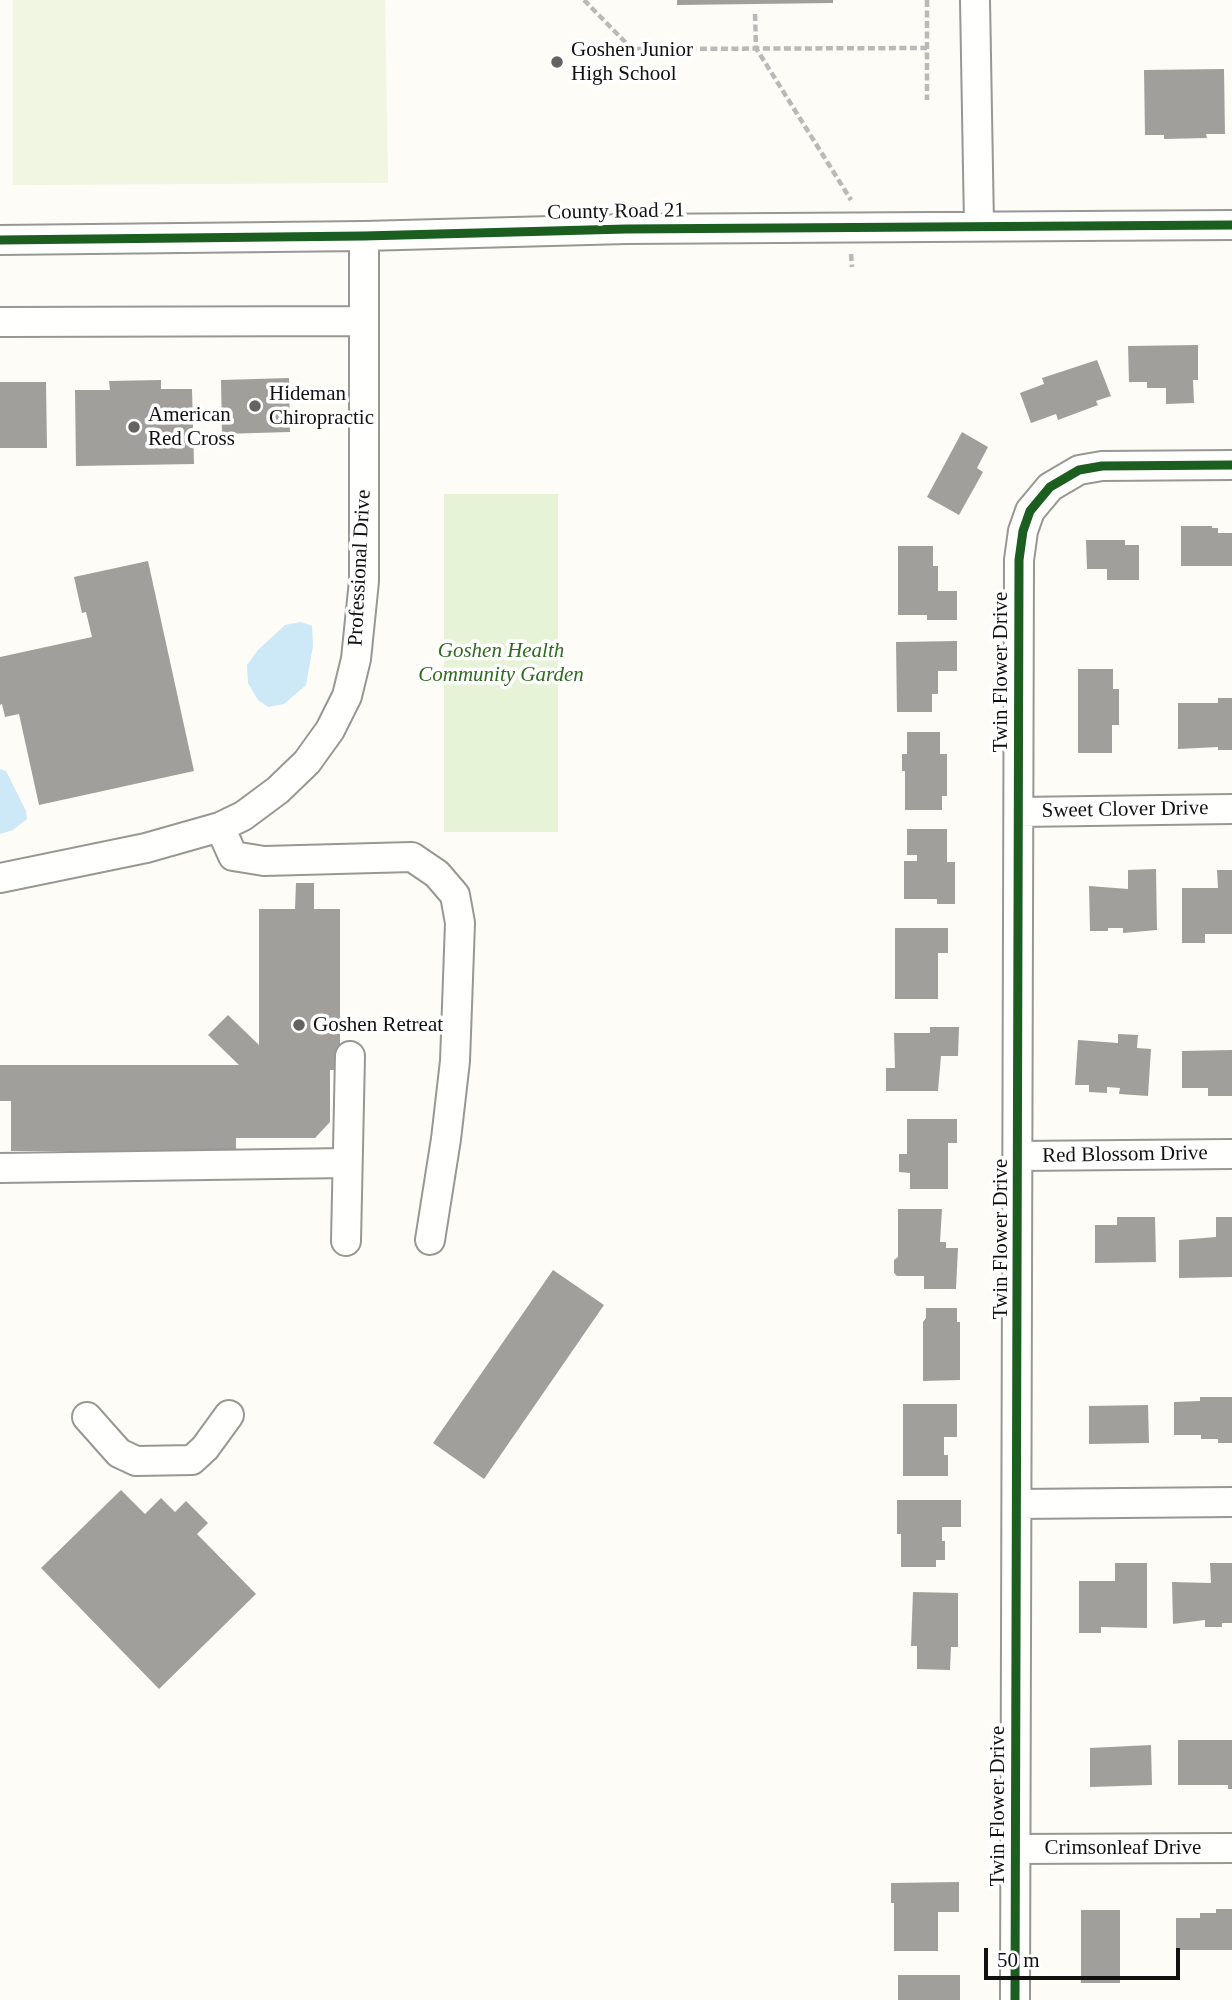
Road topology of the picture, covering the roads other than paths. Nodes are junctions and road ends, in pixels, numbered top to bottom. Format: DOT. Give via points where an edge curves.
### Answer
graph roads {
  1 [pos="975,0"];
  2 [pos="979,225"];
  3 [pos="1232,225"];
  4 [pos="364,236"];
  5 [pos="0,240"];
  6 [pos="364,321"];
  7 [pos="0,322"];
  8 [pos="1232,465"];
  9 [pos="1232,809"];
  10 [pos="1019,812"];
  11 [pos="220,827"];
  12 [pos="0,878"];
  13 [pos="350,1056"];
  14 [pos="1232,1154"];
  15 [pos="1019,1156"];
  16 [pos="348,1163"];
  17 [pos="0,1168"];
  18 [pos="430,1240"];
  19 [pos="346,1241"];
  20 [pos="229,1415"];
  21 [pos="87,1417"];
  22 [pos="1232,1502"];
  23 [pos="1017,1504"];
  24 [pos="1232,1848"];
  25 [pos="1015,1849"];
  26 [pos="1015,2000"];
  1 -- 2 [label="street"];
  2 -- 3 [label="street, County Road 21"];
  2 -- 4 [label="street, County Road 21"];
  4 -- 5 [label="street, County Road 21"];
  4 -- 6 [label="street, Professional Drive"];
  6 -- 7 [label="street"];
  6 -- 11 [label="street, Professional Drive" via="364,581 348,696 307,762 278,790"];
  8 -- 10 [label="street, Twin Flower Drive" via="1079,470 1049,487 1030,512 1019,560"];
  9 -- 10 [label="street, Sweet Clover Drive"];
  10 -- 15 [label="street, Twin Flower Drive"];
  11 -- 12 [label="street, Professional Drive" via="146,848"];
  11 -- 18 [label="street" via="233,856 264,861 412,857 437,874 455,895 460,923 455,1061"];
  13 -- 16 [label="street"];
  14 -- 15 [label="street, Red Blossom Drive"];
  15 -- 23 [label="street, Twin Flower Drive"];
  16 -- 17 [label="street"];
  16 -- 19 [label="street"];
  20 -- 21 [label="street" via="192,1460 150,1461 118,1453"];
  22 -- 23 [label="street"];
  23 -- 25 [label="street, Twin Flower Drive"];
  24 -- 25 [label="street, Crimsonleaf Drive"];
  25 -- 26 [label="street, Twin Flower Drive"];
}
